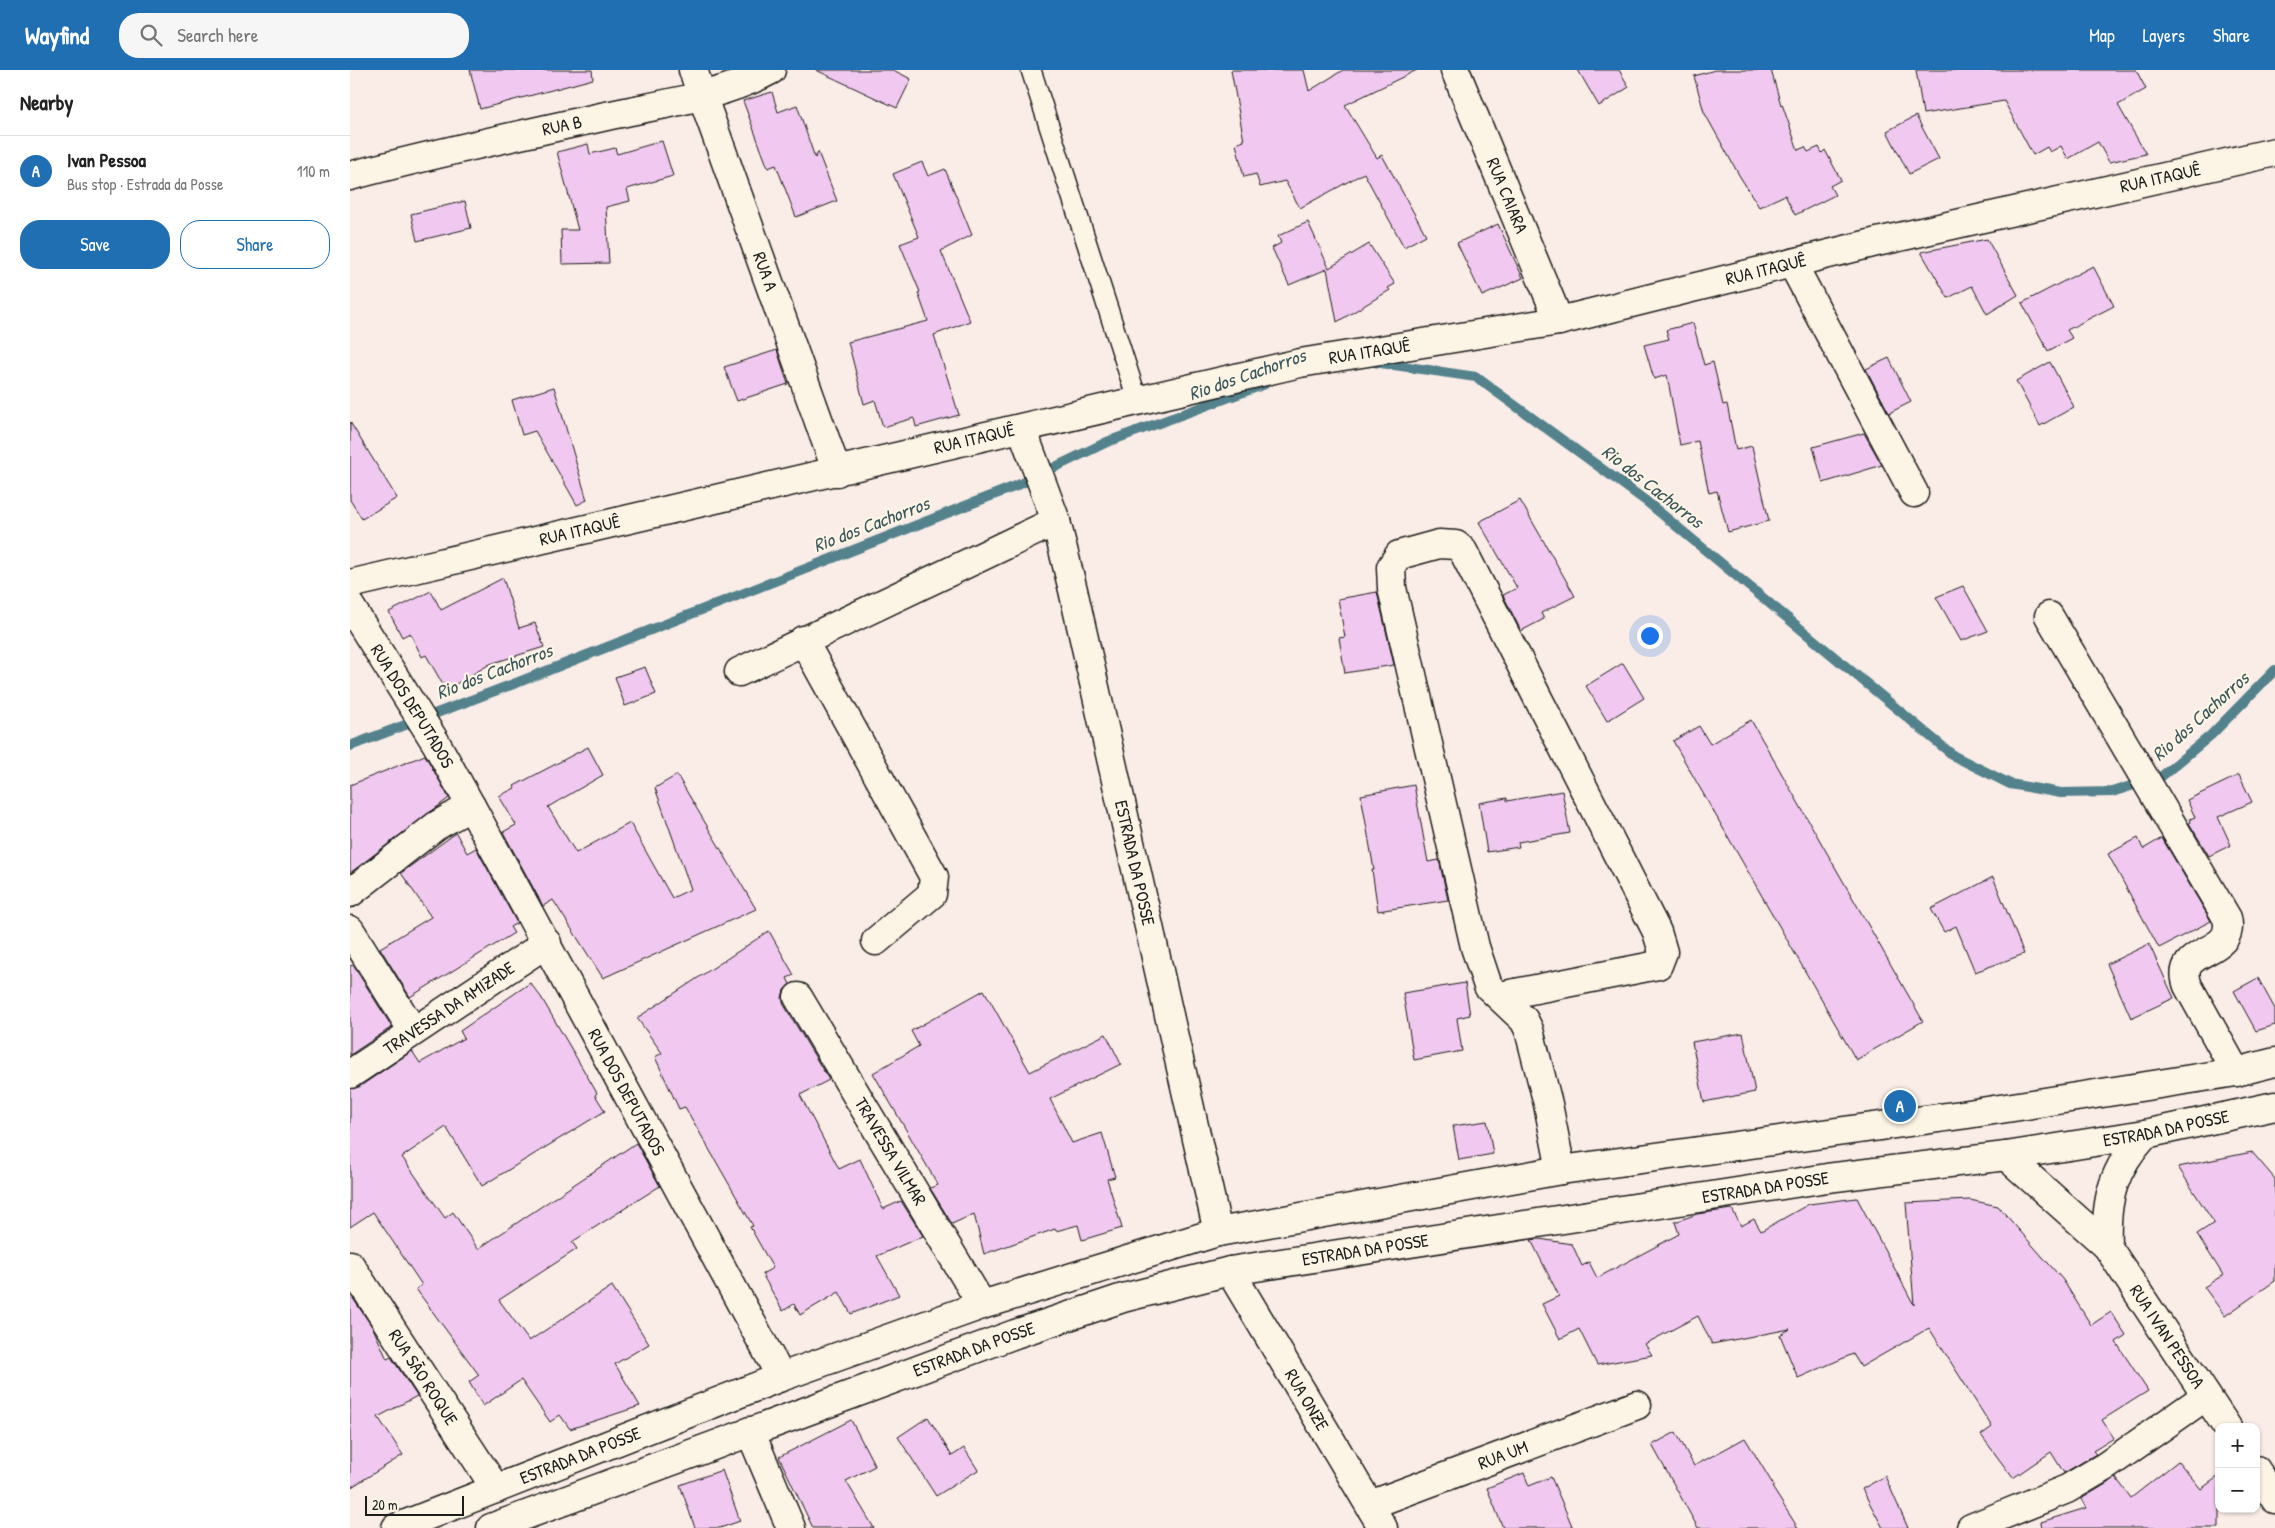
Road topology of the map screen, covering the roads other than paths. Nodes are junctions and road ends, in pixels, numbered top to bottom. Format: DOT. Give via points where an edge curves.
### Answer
graph roads {
  1 [pos="693,70"];
  2 [pos="771,70"];
  3 [pos="1031,70"];
  4 [pos="1455,70"];
  5 [pos="703,95"];
  6 [pos="2275,152"];
  7 [pos="350,176"];
  8 [pos="1792,263"];
  9 [pos="1559,321"];
  10 [pos="1138,402"];
  11 [pos="1022,429"];
  12 [pos="836,472"];
  13 [pos="1914,493"];
  14 [pos="1051,508"];
  15 [pos="350,584"];
  16 [pos="350,606"];
  17 [pos="2049,616"];
  18 [pos="803,640"];
  19 [pos="739,672"];
  20 [pos="471,806"];
  21 [pos="350,893"];
  22 [pos="350,930"];
  23 [pos="876,941"];
  24 [pos="547,943"];
  25 [pos="1500,996"];
  26 [pos="798,997"];
  27 [pos="413,1030"];
  28 [pos="2275,1062"];
  29 [pos="2236,1072"];
  30 [pos="350,1074"];
  31 [pos="2275,1106"];
  32 [pos="2145,1134"];
  33 [pos="2006,1156"];
  34 [pos="1561,1170"];
  35 [pos="1218,1232"];
  36 [pos="2107,1246"];
  37 [pos="350,1265"];
  38 [pos="1230,1271"];
  39 [pos="982,1306"];
  40 [pos="781,1378"];
  41 [pos="2206,1396"];
  42 [pos="1637,1405"];
  43 [pos="2224,1423"];
  44 [pos="750,1431"];
  45 [pos="2260,1476"];
  46 [pos="496,1489"];
  47 [pos="2275,1498"];
  48 [pos="1376,1516"];
  49 [pos="396,1528"];
  50 [pos="491,1528"];
  51 [pos="791,1528"];
  52 [pos="1971,1528"];
  1 -- 5 [label="street, RUA A"];
  2 -- 5 [label="street, RUA B"];
  3 -- 10 [label="lane"];
  4 -- 9 [label="street, RUA CAIARA"];
  5 -- 7 [label="street, RUA B" via="436,153"];
  5 -- 12 [label="street, RUA A"];
  6 -- 8 [label="street, RUA ITAQUÊ"];
  8 -- 9 [label="street, RUA ITAQUÊ"];
  8 -- 13 [label="street"];
  9 -- 10 [label="street, RUA ITAQUÊ" via="1300,363"];
  10 -- 11 [label="street, RUA ITAQUÊ"];
  11 -- 12 [label="street, RUA ITAQUÊ"];
  11 -- 14 [label="street, ESTRADA DA POSSE"];
  12 -- 15 [label="street, RUA ITAQUÊ"];
  14 -- 18 [label="street"];
  14 -- 35 [label="street, ESTRADA DA POSSE" via="1076,600"];
  16 -- 20 [label="street, RUA DOS DEPUTADOS" via="436,743"];
  17 -- 29 [label="street" via="2227,918 2228,934 2224,940 2192,960 2185,972 2188,986"];
  18 -- 19 [label="street"];
  18 -- 23 [label="street" via="934,877 932,894"];
  20 -- 21 [label="street" via="436,826"];
  20 -- 24 [label="street, RUA DOS DEPUTADOS"];
  22 -- 27 [label="street"];
  24 -- 27 [label="street, TRAVESSA DA AMIZADE"];
  24 -- 40 [label="street, RUA DOS DEPUTADOS"];
  25 -- 25 [label="street" via="1658,965 1663,952 1657,932 1463,551 1456,545 1439,544 1399,555 1390,575 1475,947 1488,986"];
  25 -- 34 [label="street" via="1524,1020 1529,1030"];
  26 -- 39 [label="street, TRAVESSA VILMAR"];
  27 -- 30 [label="street, TRAVESSA DA AMIZADE"];
  28 -- 29 [label="street, ESTRADA DA POSSE"];
  29 -- 34 [label="street, ESTRADA DA POSSE" via="1968,1114"];
  31 -- 32 [label="street, ESTRADA DA POSSE"];
  32 -- 33 [label="street, ESTRADA DA POSSE"];
  32 -- 36 [label="street" via="2120,1166 2112,1184"];
  33 -- 36 [label="street, RUA IVAN PESSOA"];
  33 -- 38 [label="street, ESTRADA DA POSSE" via="1827,1178"];
  34 -- 35 [label="street, ESTRADA DA POSSE"];
  35 -- 39 [label="street, ESTRADA DA POSSE"];
  36 -- 41 [label="street, RUA IVAN PESSOA"];
  37 -- 46 [label="street, RUA SÃO ROQUE"];
  38 -- 44 [label="street, ESTRADA DA POSSE" via="1123,1298 1015,1334"];
  38 -- 48 [label="street, RUA ONZE"];
  39 -- 40 [label="street, ESTRADA DA POSSE"];
  40 -- 46 [label="street, ESTRADA DA POSSE"];
  41 -- 43 [label="street, RUA IVAN PESSOA"];
  41 -- 52 [label="street" via="2106,1466 2067,1489"];
  42 -- 48 [label="street, RUA UM"];
  44 -- 50 [label="street, ESTRADA DA POSSE"];
  44 -- 51 [label="street"];
  45 -- 47 [label="street"];
  46 -- 49 [label="street, ESTRADA DA POSSE"];
}
